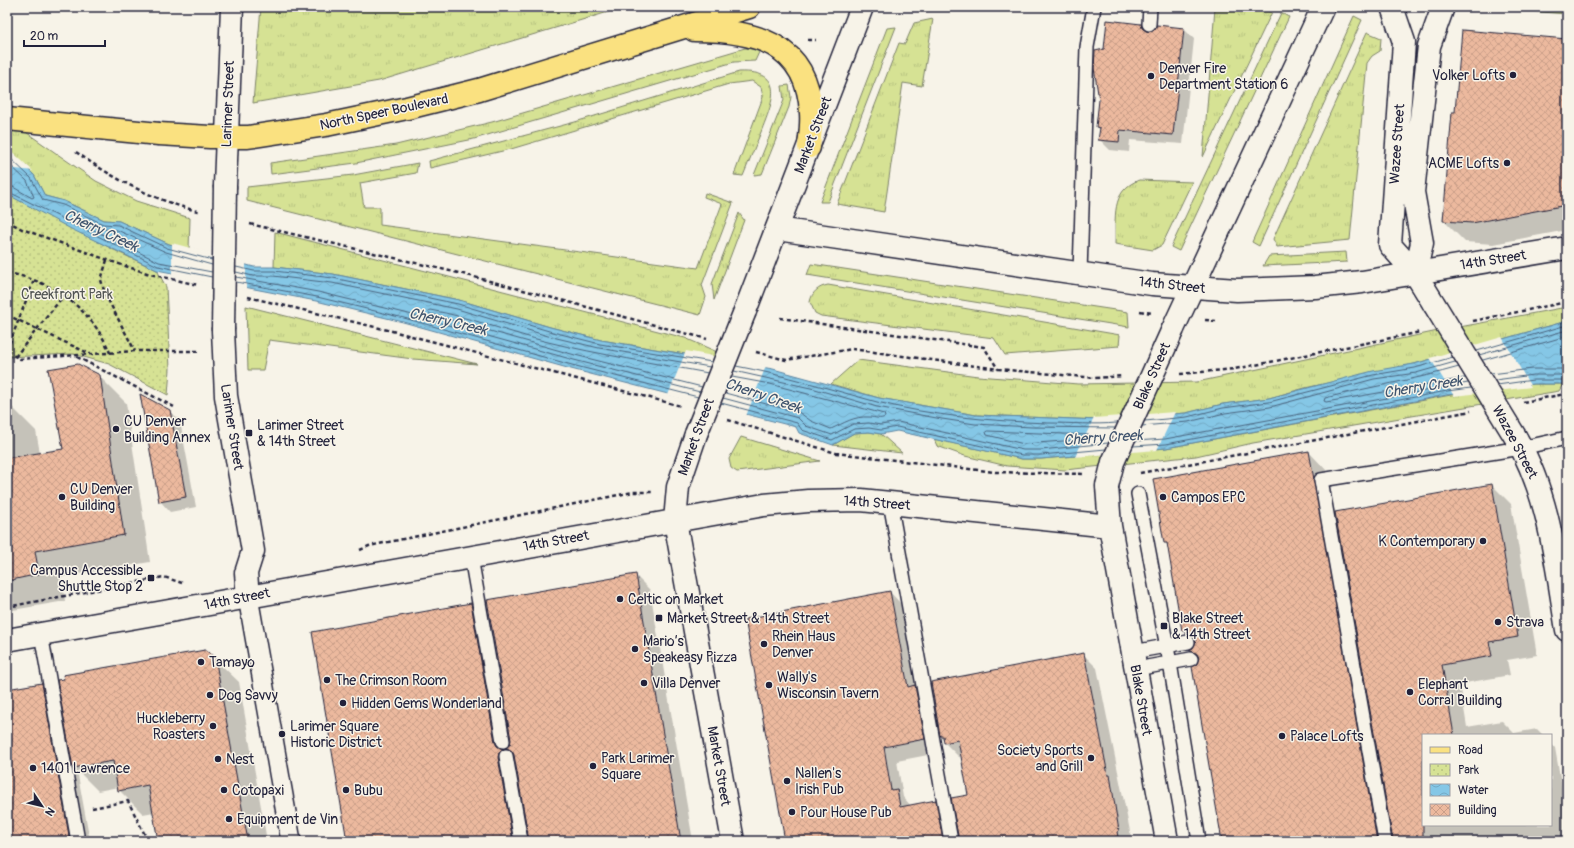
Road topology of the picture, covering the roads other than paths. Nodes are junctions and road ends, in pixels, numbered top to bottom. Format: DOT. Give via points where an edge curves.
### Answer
graph roads {
  1 [pos="232,7"];
  2 [pos="749,7"];
  3 [pos="862,7"];
  4 [pos="1094,7"];
  5 [pos="1150,7"];
  6 [pos="1324,7"];
  7 [pos="1392,7"];
  8 [pos="1443,7"];
  9 [pos="1149,24"];
  10 [pos="673,29"];
  11 [pos="7,120"];
  12 [pos="227,137"];
  13 [pos="809,146"];
  14 [pos="777,229"];
  15 [pos="1567,248"];
  16 [pos="1080,273"];
  17 [pos="1415,273"];
  18 [pos="1192,288"];
  19 [pos="1567,438"];
  20 [pos="1519,443"];
  21 [pos="1138,494"];
  22 [pos="890,502"];
  23 [pos="675,521"];
  24 [pos="1110,526"];
  25 [pos="471,557"];
  26 [pos="1562,574"];
  27 [pos="248,597"];
  28 [pos="1567,630"];
  29 [pos="41,634"];
  30 [pos="7,640"];
  31 [pos="1188,642"];
  32 [pos="1166,646"];
  33 [pos="1190,659"];
  34 [pos="1134,660"];
  35 [pos="1170,663"];
  36 [pos="503,741"];
  37 [pos="506,756"];
  38 [pos="78,841"];
  39 [pos="291,841"];
  40 [pos="521,841"];
  41 [pos="733,841"];
  42 [pos="951,841"];
  43 [pos="1167,841"];
  44 [pos="1199,841"];
  45 [pos="1385,841"];
  1 -- 12 [label="main road, Larimer Street"];
  2 -- 10 [label="main road, North Speer Boulevard"];
  3 -- 13 [label="main road, Market Street"];
  4 -- 16 [label="lane" via="1087,47"];
  5 -- 9 [label="lane"];
  6 -- 18 [label="main road, Blake Street"];
  7 -- 17 [label="main road, Wazee Street" via="1404,42 1390,245"];
  8 -- 17 [label="main road, Wazee Street" via="1429,46 1414,192 1422,243"];
  10 -- 12 [label="main road, North Speer Boulevard" via="472,92 326,125 248,137"];
  10 -- 13 [label="main road" via="737,32 765,40 790,55 810,97 812,114"];
  11 -- 12 [label="main road, North Speer Boulevard, bridge" via="159,134"];
  12 -- 27 [label="main road, Larimer Street, bridge" via="223,330 226,396 253,551 246,573"];
  13 -- 14 [label="main road, Market Street"];
  14 -- 16 [label="main road, 14th Street"];
  14 -- 23 [label="main road, Market Street, bridge" via="696,434 678,487"];
  15 -- 17 [label="main road, 14th Street"];
  16 -- 18 [label="main road, 14th Street"];
  17 -- 18 [label="main road, 14th Street" via="1307,288"];
  17 -- 20 [label="main road, Wazee Street, bridge"];
  18 -- 24 [label="main road, Blake Street, bridge" via="1113,462 1099,480"];
  19 -- 20 [label="lane"];
  20 -- 26 [label="main road, Wazee Street" via="1542,495"];
  20 -- 45 [label="lane" via="1321,480"];
  21 -- 32 [label="lane"];
  22 -- 23 [label="main road, 14th Street" via="808,501 764,505"];
  22 -- 24 [label="main road, 14th Street"];
  22 -- 42 [label="lane"];
  23 -- 25 [label="main road, 14th Street"];
  23 -- 41 [label="main road, Market Street"];
  24 -- 34 [label="main road, Blake Street"];
  25 -- 27 [label="main road, 14th Street"];
  25 -- 36 [label="lane"];
  26 -- 28 [label="main road, Wazee Street"];
  27 -- 29 [label="main road, 14th Street"];
  27 -- 39 [label="street, Larimer Street"];
  29 -- 30 [label="main road, 14th Street"];
  29 -- 38 [label="lane"];
  31 -- 32 [label="lane"];
  32 -- 34 [label="lane"];
  32 -- 35 [label="lane"];
  33 -- 35 [label="lane"];
  34 -- 35 [label="lane"];
  34 -- 43 [label="main road, Blake Street"];
  35 -- 44 [label="lane"];
  37 -- 40 [label="lane"];
}
